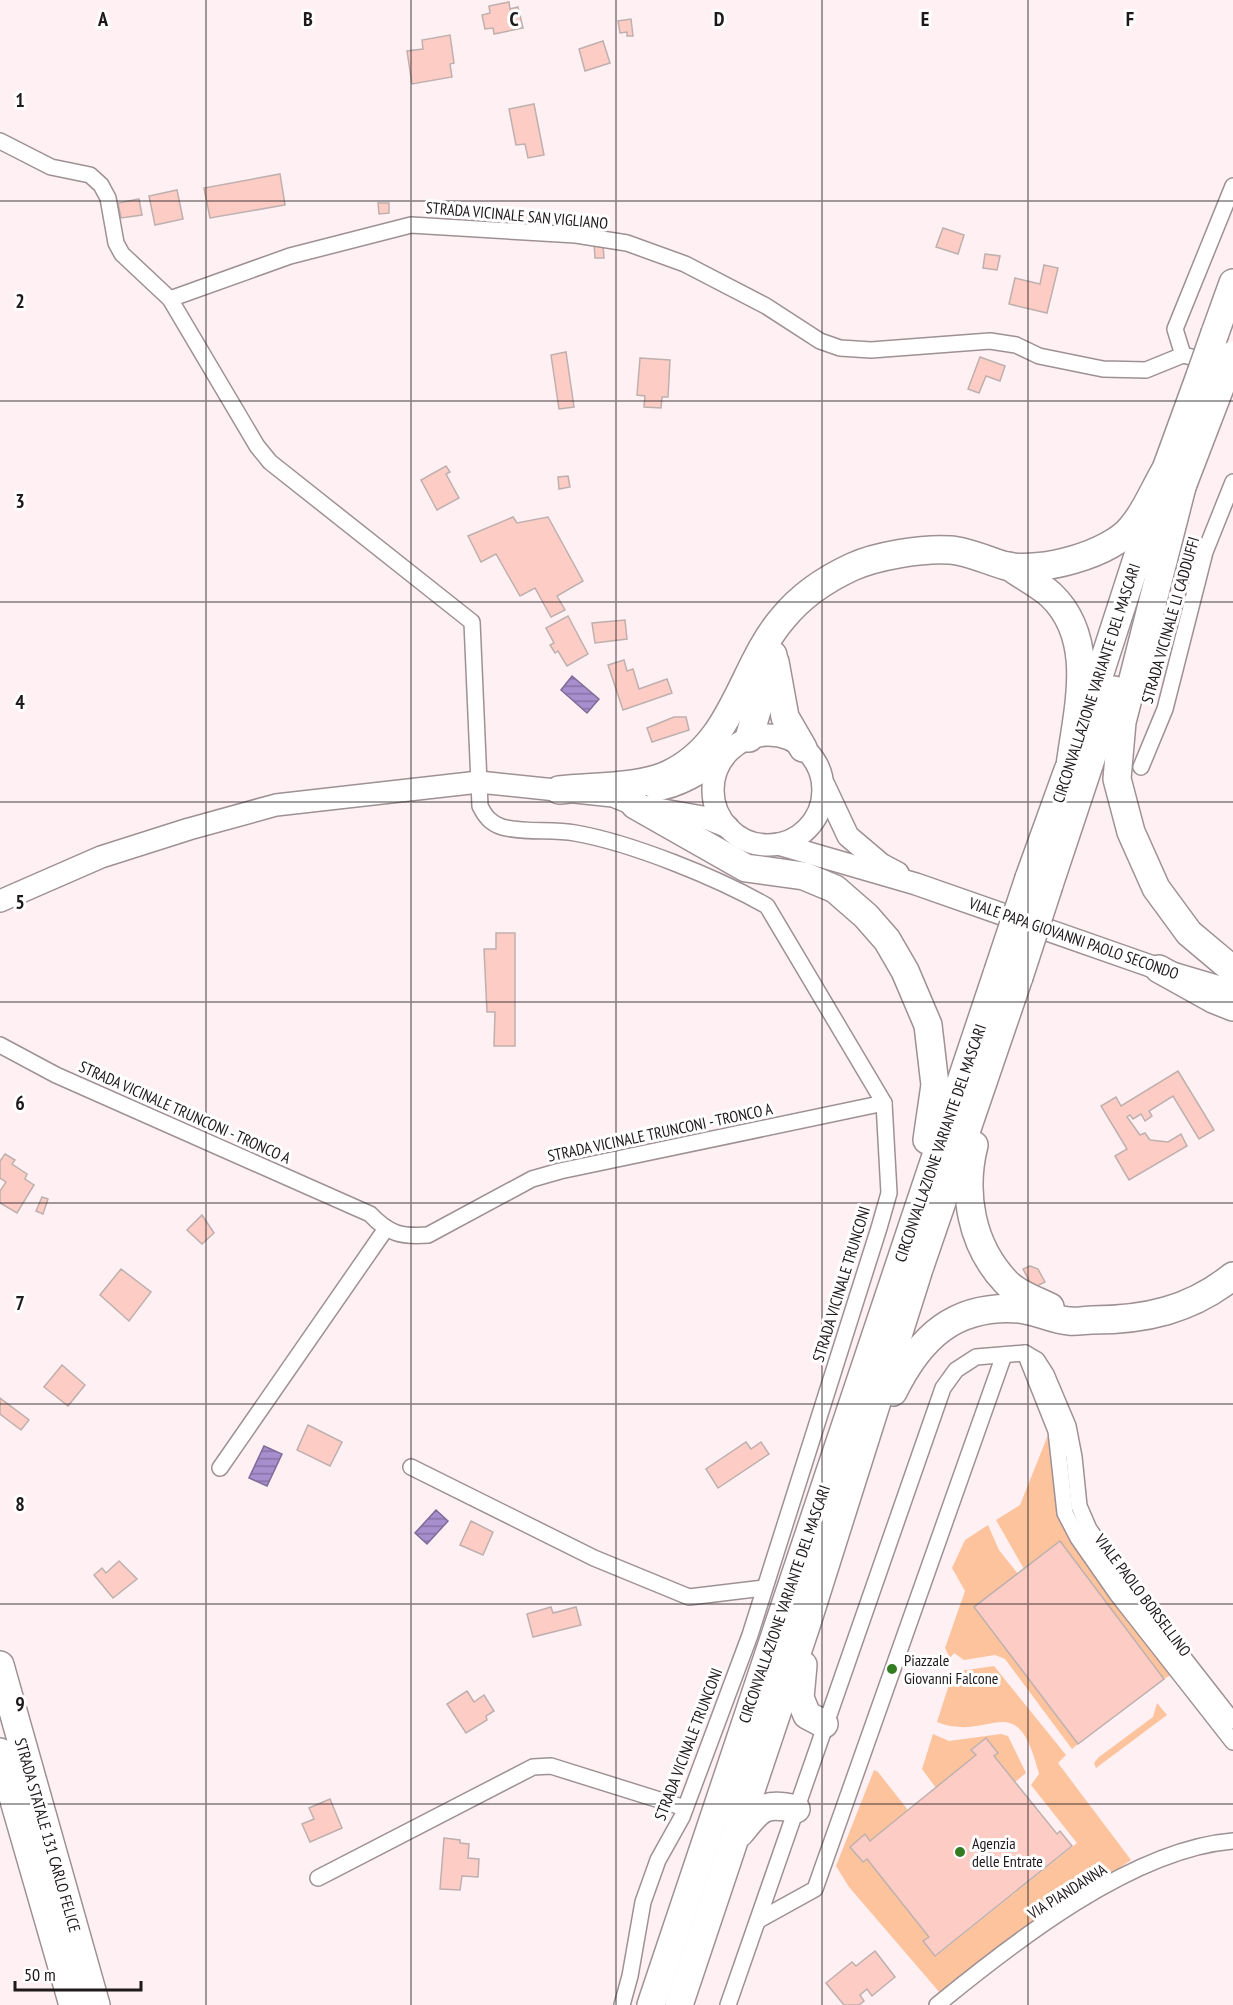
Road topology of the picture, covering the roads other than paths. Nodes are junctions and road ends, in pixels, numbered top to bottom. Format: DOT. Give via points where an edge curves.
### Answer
graph roads {
  1 [pos="0,141"];
  2 [pos="1233,186"];
  3 [pos="1233,284"];
  4 [pos="170,299"];
  5 [pos="1233,355"];
  6 [pos="1210,369"];
  7 [pos="1175,474"];
  8 [pos="1233,482"];
  9 [pos="1009,566"];
  10 [pos="812,590"];
  11 [pos="775,652"];
  12 [pos="749,738"];
  13 [pos="803,748"];
  14 [pos="723,758"];
  15 [pos="1070,766"];
  16 [pos="1142,767"];
  17 [pos="821,777"];
  18 [pos="479,782"];
  19 [pos="559,790"];
  20 [pos="624,801"];
  21 [pos="728,827"];
  22 [pos="778,844"];
  23 [pos="1039,882"];
  24 [pos="916,884"];
  25 [pos="0,901"];
  26 [pos="1160,969"];
  27 [pos="1233,970"];
  28 [pos="1008,974"];
  29 [pos="1233,991"];
  30 [pos="1233,1007"];
  31 [pos="0,1045"];
  32 [pos="884,1103"];
  33 [pos="385,1230"];
  34 [pos="898,1267"];
  35 [pos="1233,1276"];
  36 [pos="1091,1320"];
  37 [pos="1025,1353"];
  38 [pos="1004,1355"];
  39 [pos="411,1467"];
  40 [pos="220,1468"];
  41 [pos="832,1544"];
  42 [pos="764,1588"];
  43 [pos="806,1626"];
  44 [pos="0,1665"];
  45 [pos="1233,1721"];
  46 [pos="822,1729"];
  47 [pos="1233,1742"];
  48 [pos="0,1752"];
  49 [pos="686,1808"];
  50 [pos="796,1809"];
  51 [pos="734,1840"];
  52 [pos="1233,1841"];
  53 [pos="318,1878"];
  54 [pos="759,1920"];
  55 [pos="73,2005"];
  56 [pos="96,2005"];
  57 [pos="622,2005"];
  58 [pos="651,2005"];
  59 [pos="679,2005"];
  60 [pos="728,2005"];
  61 [pos="937,2005"];
  1 -- 4 [label="street" via="51,167 90,176 101,185 122,254"];
  2 -- 6 [label="street" via="1175,329"];
  3 -- 6 [label="highway, CIRCONVALLAZIONE VARIANTE DEL MASCARI, bridge" via="1215,333"];
  4 -- 6 [label="street, STRADA VICINALE SAN VIGLIANO" via="290,256 411,225 576,235 627,243 685,264 766,306 820,341 840,348 872,350 990,341 1103,369"];
  4 -- 18 [label="street" via="270,462 472,622"];
  5 -- 6 [label="highway, CIRCONVALLAZIONE VARIANTE DEL MASCARI, bridge"];
  6 -- 7 [label="highway, CIRCONVALLAZIONE VARIANTE DEL MASCARI"];
  7 -- 9 [label="highway" via="1131,528 1099,550 1062,564"];
  7 -- 15 [label="highway, CIRCONVALLAZIONE VARIANTE DEL MASCARI"];
  7 -- 23 [label="highway, CIRCONVALLAZIONE VARIANTE DEL MASCARI"];
  7 -- 27 [label="highway" via="1122,722 1117,779 1131,832 1156,888 1189,933"];
  8 -- 16 [label="street, STRADA VICINALE LI CADDUFFI" via="1205,552 1165,709"];
  9 -- 10 [label="highway" via="950,550 902,554 853,566"];
  9 -- 15 [label="highway" via="1051,596 1071,623 1082,658"];
  10 -- 11 [label="highway"];
  10 -- 19 [label="highway" via="783,618 726,722 697,755 666,775"];
  11 -- 12 [label="highway"];
  11 -- 13 [label="highway" via="785,717"];
  12 -- 13 [label="main road" via="772,735"];
  12 -- 14 [label="main road"];
  13 -- 17 [label="main road"];
  14 -- 20 [label="main road" via="667,789"];
  14 -- 21 [label="main road" via="714,777 713,796"];
  15 -- 23 [label="highway, CIRCONVALLAZIONE VARIANTE DEL MASCARI"];
  17 -- 22 [label="main road" via="821,802 810,825"];
  17 -- 24 [label="main road, VIALE PAPA GIOVANNI PAOLO SECONDO" via="848,836 881,864"];
  18 -- 19 [label="main road"];
  18 -- 25 [label="main road" via="276,805 101,857"];
  18 -- 32 [label="street, STRADA VICINALE TRUNCONI" via="480,806 486,819 503,827 576,833 630,848 739,890 767,906"];
  19 -- 20 [label="main road"];
  20 -- 21 [label="main road" via="703,816"];
  20 -- 34 [label="highway" via="746,868 804,876 835,890 866,915 887,940 928,1025 934,1085 930,1127"];
  21 -- 22 [label="main road" via="751,842"];
  22 -- 24 [label="main road, VIALE PAPA GIOVANNI PAOLO SECONDO"];
  23 -- 28 [label="highway, CIRCONVALLAZIONE VARIANTE DEL MASCARI, bridge"];
  24 -- 26 [label="main road, VIALE PAPA GIOVANNI PAOLO SECONDO"];
  26 -- 29 [label="main road, VIALE PAPA GIOVANNI PAOLO SECONDO"];
  26 -- 30 [label="highway"];
  28 -- 34 [label="highway, CIRCONVALLAZIONE VARIANTE DEL MASCARI"];
  28 -- 36 [label="highway" via="969,1164 969,1212 983,1252 1007,1283 1030,1298"];
  28 -- 41 [label="highway, CIRCONVALLAZIONE VARIANTE DEL MASCARI"];
  31 -- 33 [label="street, STRADA VICINALE TRUNCONI - TRONCO A" via="56,1075 370,1214"];
  32 -- 33 [label="street, STRADA VICINALE TRUNCONI - TRONCO A" via="560,1170 532,1179 428,1235"];
  32 -- 42 [label="street, STRADA VICINALE TRUNCONI" via="889,1193"];
  33 -- 40 [label="street"];
  34 -- 58 [label="highway, CIRCONVALLAZIONE VARIANTE DEL MASCARI"];
  35 -- 36 [label="highway" via="1196,1301 1169,1311 1129,1319"];
  36 -- 41 [label="highway" via="1069,1321 1022,1310 994,1310 972,1312 936,1333 919,1348 902,1373"];
  37 -- 38 [label="street"];
  37 -- 45 [label="street, VIALE PAOLO BORSELLINO" via="1037,1360 1046,1374 1068,1426 1079,1506 1089,1529 1130,1589"];
  37 -- 47 [label="street, VIALE PAOLO BORSELLINO" via="1056,1431 1065,1513 1078,1538"];
  38 -- 46 [label="street" via="976,1357 956,1370 943,1388"];
  38 -- 54 [label="street" via="815,1889"];
  39 -- 42 [label="street" via="594,1558 689,1597"];
  41 -- 43 [label="highway, CIRCONVALLAZIONE VARIANTE DEL MASCARI"];
  42 -- 49 [label="street, STRADA VICINALE TRUNCONI"];
  43 -- 46 [label="highway" via="800,1698 807,1715"];
  43 -- 51 [label="highway, CIRCONVALLAZIONE VARIANTE DEL MASCARI"];
  44 -- 56 [label="highway, STRADA STATALE 131 CARLO FELICE"];
  46 -- 50 [label="street"];
  48 -- 55 [label="highway, STRADA STATALE 131 CARLO FELICE"];
  49 -- 53 [label="street" via="551,1767 533,1767"];
  49 -- 57 [label="street, STRADA VICINALE TRUNCONI" via="658,1860 642,1902"];
  50 -- 51 [label="highway" via="775,1804 759,1809"];
  50 -- 54 [label="street"];
  51 -- 59 [label="highway, CIRCONVALLAZIONE VARIANTE DEL MASCARI"];
  52 -- 61 [label="street, VIA PIANDANNA" via="1167,1857 1098,1889 987,1964"];
  54 -- 60 [label="street"];
}
